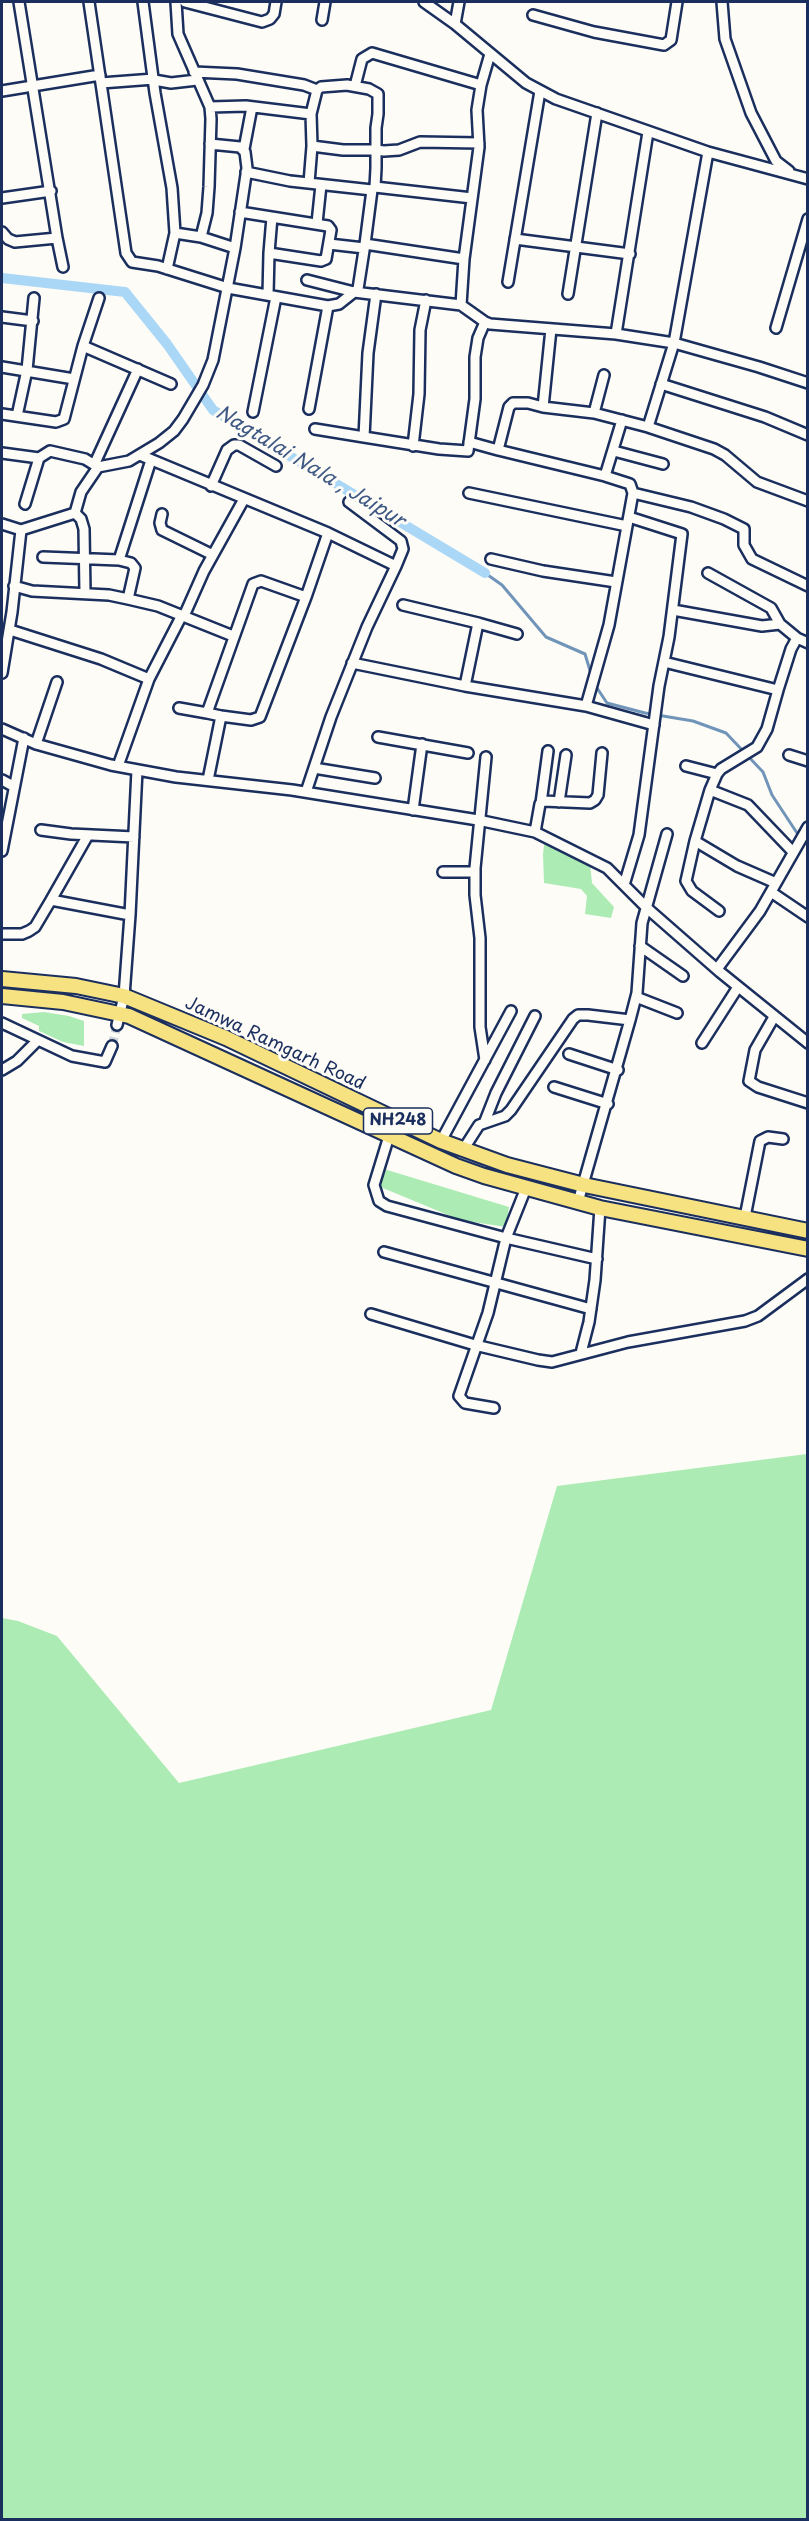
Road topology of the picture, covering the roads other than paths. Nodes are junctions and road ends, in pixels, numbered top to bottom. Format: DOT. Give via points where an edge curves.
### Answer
graph roads {
  1 [pos="19,2"];
  2 [pos="89,2"];
  3 [pos="143,2"];
  4 [pos="176,2"];
  5 [pos="184,2"];
  6 [pos="276,2"];
  7 [pos="325,2"];
  8 [pos="423,2"];
  9 [pos="459,2"];
  10 [pos="678,2"];
  11 [pos="719,2"];
  12 [pos="533,15"];
  13 [pos="322,20"];
  14 [pos="455,24"];
  15 [pos="490,54"];
  16 [pos="195,76"];
  17 [pos="101,79"];
  18 [pos="154,80"];
  19 [pos="481,85"];
  20 [pos="34,86"];
  21 [pos="355,86"];
  22 [pos="317,90"];
  23 [pos="2,91"];
  24 [pos="540,91"];
  25 [pos="210,107"];
  26 [pos="252,107"];
  27 [pos="597,113"];
  28 [pos="311,114"];
  29 [pos="648,132"];
  30 [pos="478,143"];
  31 [pos="210,144"];
  32 [pos="312,146"];
  33 [pos="244,149"];
  34 [pos="376,150"];
  35 [pos="708,152"];
  36 [pos="246,172"];
  37 [pos="793,175"];
  38 [pos="807,179"];
  39 [pos="309,183"];
  40 [pos="321,185"];
  41 [pos="374,188"];
  42 [pos="51,191"];
  43 [pos="2,198"];
  44 [pos="472,198"];
  45 [pos="240,212"];
  46 [pos="272,217"];
  47 [pos="807,219"];
  48 [pos="317,223"];
  49 [pos="2,232"];
  50 [pos="175,233"];
  51 [pos="201,237"];
  52 [pos="57,238"];
  53 [pos="515,239"];
  54 [pos="329,244"];
  55 [pos="365,246"];
  56 [pos="573,246"];
  57 [pos="235,248"];
  58 [pos="269,253"];
  59 [pos="630,254"];
  60 [pos="464,259"];
  61 [pos="63,267"];
  62 [pos="167,269"];
  63 [pos="307,280"];
  64 [pos="508,282"];
  65 [pos="228,288"];
  66 [pos="354,292"];
  67 [pos="376,294"];
  68 [pos="568,294"];
  69 [pos="272,296"];
  70 [pos="34,298"];
  71 [pos="99,298"];
  72 [pos="426,300"];
  73 [pos="461,304"];
  74 [pos="328,306"];
  75 [pos="2,317"];
  76 [pos="33,321"];
  77 [pos="484,322"];
  78 [pos="776,328"];
  79 [pos="550,329"];
  80 [pos="616,334"];
  81 [pos="674,343"];
  82 [pos="83,346"];
  83 [pos="2,367"];
  84 [pos="138,369"];
  85 [pos="27,370"];
  86 [pos="604,375"];
  87 [pos="74,379"];
  88 [pos="807,383"];
  89 [pos="171,384"];
  90 [pos="661,384"];
  91 [pos="543,406"];
  92 [pos="309,409"];
  93 [pos="253,412"];
  94 [pos="594,413"];
  95 [pos="2,414"];
  96 [pos="17,416"];
  97 [pos="622,420"];
  98 [pos="648,427"];
  99 [pos="315,429"];
  100 [pos="807,435"];
  101 [pos="364,437"];
  102 [pos="469,442"];
  103 [pos="413,446"];
  104 [pos="498,450"];
  105 [pos="614,451"];
  106 [pos="2,453"];
  107 [pos="140,455"];
  108 [pos="39,458"];
  109 [pos="151,460"];
  110 [pos="663,464"];
  111 [pos="97,465"];
  112 [pos="276,466"];
  113 [pos="605,476"];
  114 [pos="211,486"];
  115 [pos="469,493"];
  116 [pos="633,493"];
  117 [pos="244,499"];
  118 [pos="807,501"];
  119 [pos="350,502"];
  120 [pos="25,504"];
  121 [pos="75,513"];
  122 [pos="162,514"];
  123 [pos="628,522"];
  124 [pos="2,524"];
  125 [pos="21,530"];
  126 [pos="328,533"];
  127 [pos="213,555"];
  128 [pos="43,557"];
  129 [pos="84,558"];
  130 [pos="491,559"];
  131 [pos="119,560"];
  132 [pos="396,566"];
  133 [pos="708,573"];
  134 [pos="616,582"];
  135 [pos="806,582"];
  136 [pos="14,586"];
  137 [pos="85,593"];
  138 [pos="306,597"];
  139 [pos="128,599"];
  140 [pos="403,605"];
  141 [pos="2,610"];
  142 [pos="673,610"];
  143 [pos="12,612"];
  144 [pos="183,616"];
  145 [pos="478,623"];
  146 [pos="780,624"];
  147 [pos="10,630"];
  148 [pos="517,634"];
  149 [pos="233,636"];
  150 [pos="797,638"];
  151 [pos="807,643"];
  152 [pos="664,662"];
  153 [pos="352,663"];
  154 [pos="2,673"];
  155 [pos="149,679"];
  156 [pos="57,682"];
  157 [pos="465,686"];
  158 [pos="778,690"];
  159 [pos="586,706"];
  160 [pos="179,708"];
  161 [pos="207,713"];
  162 [pos="221,716"];
  163 [pos="655,719"];
  164 [pos="2,729"];
  165 [pos="378,737"];
  166 [pos="24,738"];
  167 [pos="36,744"];
  168 [pos="422,744"];
  169 [pos="548,751"];
  170 [pos="468,753"];
  171 [pos="602,753"];
  172 [pos="566,755"];
  173 [pos="789,755"];
  174 [pos="486,757"];
  175 [pos="807,761"];
  176 [pos="117,766"];
  177 [pos="686,766"];
  178 [pos="314,768"];
  179 [pos="137,770"];
  180 [pos="717,774"];
  181 [pos="375,778"];
  182 [pos="2,780"];
  183 [pos="208,780"];
  184 [pos="13,786"];
  185 [pos="710,790"];
  186 [pos="306,792"];
  187 [pos="541,802"];
  188 [pos="559,802"];
  189 [pos="413,810"];
  190 [pos="478,820"];
  191 [pos="807,827"];
  192 [pos="41,830"];
  193 [pos="535,832"];
  194 [pos="668,834"];
  195 [pos="88,836"];
  196 [pos="134,837"];
  197 [pos="695,841"];
  198 [pos="794,850"];
  199 [pos="2,851"];
  200 [pos="443,872"];
  201 [pos="475,872"];
  202 [pos="624,885"];
  203 [pos="773,887"];
  204 [pos="51,900"];
  205 [pos="648,909"];
  206 [pos="719,911"];
  207 [pos="130,915"];
  208 [pos="807,917"];
  209 [pos="2,934"];
  210 [pos="640,945"];
  211 [pos="717,969"];
  212 [pos="683,976"];
  213 [pos="2,980"];
  214 [pos="738,987"];
  215 [pos="2,996"];
  216 [pos="124,996"];
  217 [pos="636,997"];
  218 [pos="511,1011"];
  219 [pos="677,1013"];
  220 [pos="535,1016"];
  221 [pos="774,1017"];
  222 [pos="119,1019"];
  223 [pos="630,1020"];
  224 [pos="2,1023"];
  225 [pos="37,1041"];
  226 [pos="702,1043"];
  227 [pos="807,1043"];
  228 [pos="112,1046"];
  229 [pos="569,1054"];
  230 [pos="485,1060"];
  231 [pos="2,1070"];
  232 [pos="618,1070"];
  233 [pos="554,1087"];
  234 [pos="807,1103"];
  235 [pos="608,1104"];
  236 [pos="485,1121"];
  237 [pos="389,1136"];
  238 [pos="783,1138"];
  239 [pos="441,1141"];
  240 [pos="463,1150"];
  241 [pos="584,1185"];
  242 [pos="526,1188"];
  243 [pos="578,1202"];
  244 [pos="600,1208"];
  245 [pos="745,1217"];
  246 [pos="807,1231"];
  247 [pos="506,1238"];
  248 [pos="807,1249"];
  249 [pos="384,1252"];
  250 [pos="597,1259"];
  251 [pos="807,1279"];
  252 [pos="495,1283"];
  253 [pos="591,1309"];
  254 [pos="371,1314"];
  255 [pos="475,1344"];
  256 [pos="581,1353"];
  257 [pos="494,1408"];
  1 -- 20 [label="street"];
  2 -- 17 [label="street"];
  3 -- 18 [label="street"];
  4 -- 16 [label="street" via="178,34"];
  5 -- 6 [label="street" via="262,22 274,14"];
  7 -- 13 [label="street"];
  8 -- 14 [label="street"];
  9 -- 14 [label="street"];
  10 -- 12 [label="street" via="670,40 664,45"];
  11 -- 37 [label="street" via="725,39 751,114 776,161"];
  14 -- 15 [label="street"];
  15 -- 19 [label="street"];
  15 -- 24 [label="street"];
  16 -- 18 [label="street" via="171,83"];
  16 -- 22 [label="street" via="237,74"];
  16 -- 25 [label="street"];
  17 -- 18 [label="street"];
  17 -- 20 [label="street"];
  17 -- 62 [label="street" via="126,254 132,262"];
  18 -- 50 [label="street" via="172,188"];
  19 -- 21 [label="street" via="372,53 362,60"];
  19 -- 30 [label="street"];
  20 -- 23 [label="street"];
  20 -- 42 [label="street"];
  21 -- 22 [label="street" via="328,85"];
  21 -- 34 [label="street" via="378,94"];
  22 -- 28 [label="street"];
  24 -- 27 [label="street"];
  24 -- 53 [label="street"];
  25 -- 26 [label="street"];
  25 -- 31 [label="street"];
  26 -- 28 [label="street"];
  26 -- 33 [label="street"];
  27 -- 29 [label="street"];
  27 -- 56 [label="street"];
  28 -- 32 [label="street"];
  29 -- 35 [label="street"];
  29 -- 59 [label="street"];
  30 -- 34 [label="street" via="420,142 399,150"];
  30 -- 44 [label="street"];
  31 -- 33 [label="street"];
  31 -- 51 [label="street" via="210,187"];
  32 -- 34 [label="street"];
  32 -- 39 [label="street"];
  33 -- 36 [label="street"];
  34 -- 41 [label="street"];
  35 -- 37 [label="street"];
  35 -- 81 [label="street"];
  36 -- 39 [label="street"];
  36 -- 45 [label="street"];
  37 -- 38 [label="street"];
  39 -- 40 [label="street"];
  40 -- 41 [label="street"];
  40 -- 48 [label="street"];
  41 -- 44 [label="street"];
  41 -- 55 [label="street"];
  42 -- 43 [label="street"];
  42 -- 52 [label="street"];
  44 -- 60 [label="street"];
  45 -- 46 [label="street"];
  45 -- 57 [label="street"];
  46 -- 48 [label="street"];
  46 -- 58 [label="street"];
  47 -- 78 [label="street"];
  48 -- 54 [label="street" via="331,230"];
  49 -- 52 [label="street" via="15,242"];
  50 -- 51 [label="street"];
  50 -- 62 [label="street"];
  51 -- 57 [label="street"];
  52 -- 61 [label="street"];
  53 -- 56 [label="street"];
  53 -- 64 [label="street"];
  54 -- 55 [label="street"];
  54 -- 58 [label="street" via="325,260"];
  55 -- 60 [label="street"];
  55 -- 66 [label="street" via="358,289"];
  56 -- 59 [label="street"];
  56 -- 68 [label="street"];
  57 -- 65 [label="street"];
  58 -- 69 [label="street"];
  59 -- 80 [label="street"];
  60 -- 73 [label="street"];
  62 -- 65 [label="street"];
  63 -- 66 [label="street"];
  65 -- 69 [label="street"];
  65 -- 107 [label="street" via="204,385 174,431"];
  66 -- 67 [label="street"];
  66 -- 74 [label="street" via="339,304"];
  67 -- 72 [label="street"];
  67 -- 101 [label="street" via="368,353"];
  69 -- 74 [label="street"];
  69 -- 93 [label="street"];
  70 -- 76 [label="street"];
  71 -- 82 [label="street"];
  72 -- 73 [label="street"];
  72 -- 103 [label="street" via="420,330"];
  73 -- 77 [label="street"];
  74 -- 92 [label="street"];
  75 -- 76 [label="street"];
  76 -- 85 [label="street"];
  77 -- 79 [label="street"];
  77 -- 102 [label="street" via="475,357"];
  79 -- 80 [label="street"];
  79 -- 91 [label="street"];
  80 -- 81 [label="street"];
  81 -- 88 [label="street"];
  81 -- 90 [label="street"];
  82 -- 84 [label="street"];
  82 -- 87 [label="street"];
  83 -- 85 [label="street"];
  84 -- 89 [label="street"];
  84 -- 111 [label="street"];
  85 -- 87 [label="street"];
  85 -- 96 [label="street"];
  86 -- 94 [label="street"];
  87 -- 96 [label="street" via="64,419 56,422"];
  90 -- 98 [label="street"];
  90 -- 100 [label="street" via="765,417"];
  91 -- 94 [label="street"];
  91 -- 104 [label="street" via="513,403"];
  94 -- 97 [label="street"];
  95 -- 96 [label="street"];
  97 -- 98 [label="street"];
  97 -- 105 [label="street"];
  98 -- 118 [label="street" via="714,449 757,482"];
  99 -- 101 [label="street"];
  101 -- 103 [label="street"];
  102 -- 103 [label="street" via="468,451 458,452"];
  102 -- 104 [label="street"];
  104 -- 113 [label="street"];
  105 -- 110 [label="street"];
  105 -- 113 [label="street"];
  106 -- 108 [label="street"];
  107 -- 109 [label="street"];
  107 -- 111 [label="street" via="129,462"];
  108 -- 111 [label="street" via="50,450"];
  108 -- 120 [label="street"];
  109 -- 114 [label="street"];
  109 -- 131 [label="street"];
  111 -- 121 [label="street" via="81,492"];
  112 -- 114 [label="street" via="234,445 227,450"];
  113 -- 116 [label="street" via="630,484"];
  114 -- 117 [label="street"];
  115 -- 123 [label="street"];
  116 -- 123 [label="street"];
  116 -- 135 [label="street" via="691,507 744,529 744,545 752,560 780,575"];
  117 -- 126 [label="street"];
  117 -- 127 [label="street"];
  119 -- 132 [label="street" via="401,541 403,549"];
  121 -- 125 [label="street"];
  121 -- 129 [label="street" via="84,529"];
  122 -- 127 [label="street" via="160,527 165,533"];
  123 -- 134 [label="street"];
  123 -- 142 [label="street" via="682,534"];
  124 -- 125 [label="street"];
  125 -- 136 [label="street"];
  126 -- 132 [label="street"];
  126 -- 138 [label="street"];
  127 -- 144 [label="street"];
  128 -- 129 [label="street"];
  129 -- 131 [label="street"];
  129 -- 137 [label="street"];
  130 -- 134 [label="street"];
  131 -- 139 [label="street" via="135,568"];
  132 -- 153 [label="street"];
  133 -- 146 [label="street" via="771,608"];
  134 -- 159 [label="street"];
  136 -- 137 [label="street" via="32,591"];
  136 -- 143 [label="street"];
  137 -- 139 [label="street"];
  138 -- 149 [label="street" via="255,581"];
  138 -- 162 [label="street" via="260,717 250,720"];
  139 -- 144 [label="street"];
  140 -- 145 [label="street"];
  141 -- 143 [label="street"];
  142 -- 146 [label="street" via="762,626"];
  142 -- 152 [label="street"];
  143 -- 147 [label="street"];
  144 -- 149 [label="street"];
  144 -- 155 [label="street"];
  145 -- 148 [label="street"];
  145 -- 157 [label="street"];
  146 -- 150 [label="street"];
  147 -- 154 [label="street"];
  147 -- 155 [label="street"];
  149 -- 161 [label="street"];
  150 -- 151 [label="street"];
  150 -- 158 [label="street"];
  152 -- 158 [label="street"];
  152 -- 163 [label="street"];
  153 -- 157 [label="street"];
  153 -- 178 [label="street"];
  155 -- 176 [label="street"];
  156 -- 167 [label="street"];
  157 -- 159 [label="street"];
  158 -- 180 [label="street" via="767,729 757,747"];
  159 -- 163 [label="street"];
  160 -- 161 [label="street"];
  161 -- 162 [label="street"];
  162 -- 183 [label="street"];
  163 -- 202 [label="street" via="639,834"];
  164 -- 166 [label="street"];
  165 -- 168 [label="street"];
  166 -- 167 [label="street"];
  166 -- 184 [label="street"];
  167 -- 176 [label="street"];
  168 -- 170 [label="street"];
  168 -- 189 [label="street"];
  169 -- 187 [label="street"];
  171 -- 188 [label="street" via="595,800"];
  172 -- 188 [label="street"];
  173 -- 175 [label="street"];
  174 -- 190 [label="street"];
  176 -- 179 [label="street"];
  177 -- 180 [label="street"];
  178 -- 181 [label="street"];
  178 -- 186 [label="street"];
  179 -- 183 [label="street"];
  179 -- 196 [label="street"];
  180 -- 185 [label="street"];
  182 -- 184 [label="street"];
  183 -- 186 [label="street"];
  184 -- 199 [label="street"];
  185 -- 197 [label="street"];
  185 -- 198 [label="street" via="748,805"];
  186 -- 189 [label="street"];
  187 -- 188 [label="street"];
  187 -- 193 [label="street"];
  189 -- 190 [label="street"];
  190 -- 193 [label="street"];
  190 -- 201 [label="street"];
  191 -- 198 [label="street"];
  192 -- 195 [label="street"];
  193 -- 202 [label="street" via="607,868"];
  194 -- 205 [label="street"];
  195 -- 196 [label="street"];
  195 -- 204 [label="street"];
  196 -- 207 [label="street"];
  197 -- 203 [label="street"];
  197 -- 206 [label="street" via="686,881 692,891"];
  198 -- 203 [label="street"];
  200 -- 201 [label="street"];
  201 -- 230 [label="street" via="480,1027"];
  202 -- 205 [label="street"];
  203 -- 208 [label="street"];
  203 -- 211 [label="street"];
  204 -- 207 [label="street"];
  204 -- 209 [label="street" via="35,927 22,934"];
  205 -- 210 [label="street"];
  205 -- 211 [label="street"];
  207 -- 216 [label="street"];
  210 -- 212 [label="street"];
  210 -- 217 [label="street"];
  211 -- 214 [label="street"];
  213 -- 216 [label="highway, Jamwa Ramgarh Road / NH248" via="76,986"];
  214 -- 221 [label="street"];
  214 -- 226 [label="street"];
  215 -- 222 [label="highway, Jamwa Ramgarh Road / NH248" via="63,1002"];
  216 -- 222 [label="street"];
  216 -- 239 [label="highway, Jamwa Ramgarh Road / NH248" via="226,1038"];
  217 -- 219 [label="street"];
  217 -- 223 [label="street"];
  218 -- 230 [label="street"];
  220 -- 236 [label="street"];
  221 -- 227 [label="street"];
  221 -- 234 [label="street" via="755,1050 749,1081"];
  222 -- 237 [label="highway, Jamwa Ramgarh Road / NH248" via="157,1028"];
  223 -- 232 [label="street"];
  223 -- 236 [label="street" via="578,1015 506,1116"];
  224 -- 225 [label="street"];
  225 -- 228 [label="street" via="72,1056 105,1062"];
  225 -- 231 [label="street"];
  229 -- 232 [label="street"];
  230 -- 239 [label="street"];
  232 -- 235 [label="street"];
  233 -- 235 [label="street"];
  235 -- 241 [label="street"];
  236 -- 240 [label="street"];
  237 -- 242 [label="highway, Jamwa Ramgarh Road / NH248" via="465,1170"];
  237 -- 247 [label="street" via="375,1178 379,1201"];
  238 -- 245 [label="street" via="760,1141"];
  239 -- 240 [label="highway, Jamwa Ramgarh Road / NH248"];
  240 -- 241 [label="highway, Jamwa Ramgarh Road / NH248"];
  241 -- 243 [label="street"];
  241 -- 245 [label="highway, Jamwa Ramgarh Road / NH248"];
  242 -- 243 [label="highway, Jamwa Ramgarh Road / NH248"];
  242 -- 247 [label="street"];
  243 -- 244 [label="highway, Jamwa Ramgarh Road / NH248"];
  244 -- 248 [label="highway, Jamwa Ramgarh Road / NH248"];
  244 -- 250 [label="street"];
  245 -- 246 [label="highway, Jamwa Ramgarh Road / NH248"];
  247 -- 250 [label="street"];
  247 -- 252 [label="street"];
  249 -- 252 [label="street"];
  250 -- 253 [label="street"];
  251 -- 256 [label="street" via="758,1316 745,1321"];
  252 -- 253 [label="street"];
  252 -- 255 [label="street"];
  253 -- 256 [label="street"];
  254 -- 255 [label="street"];
  255 -- 256 [label="street" via="552,1362"];
  255 -- 257 [label="street" via="459,1396 465,1403"];
}
